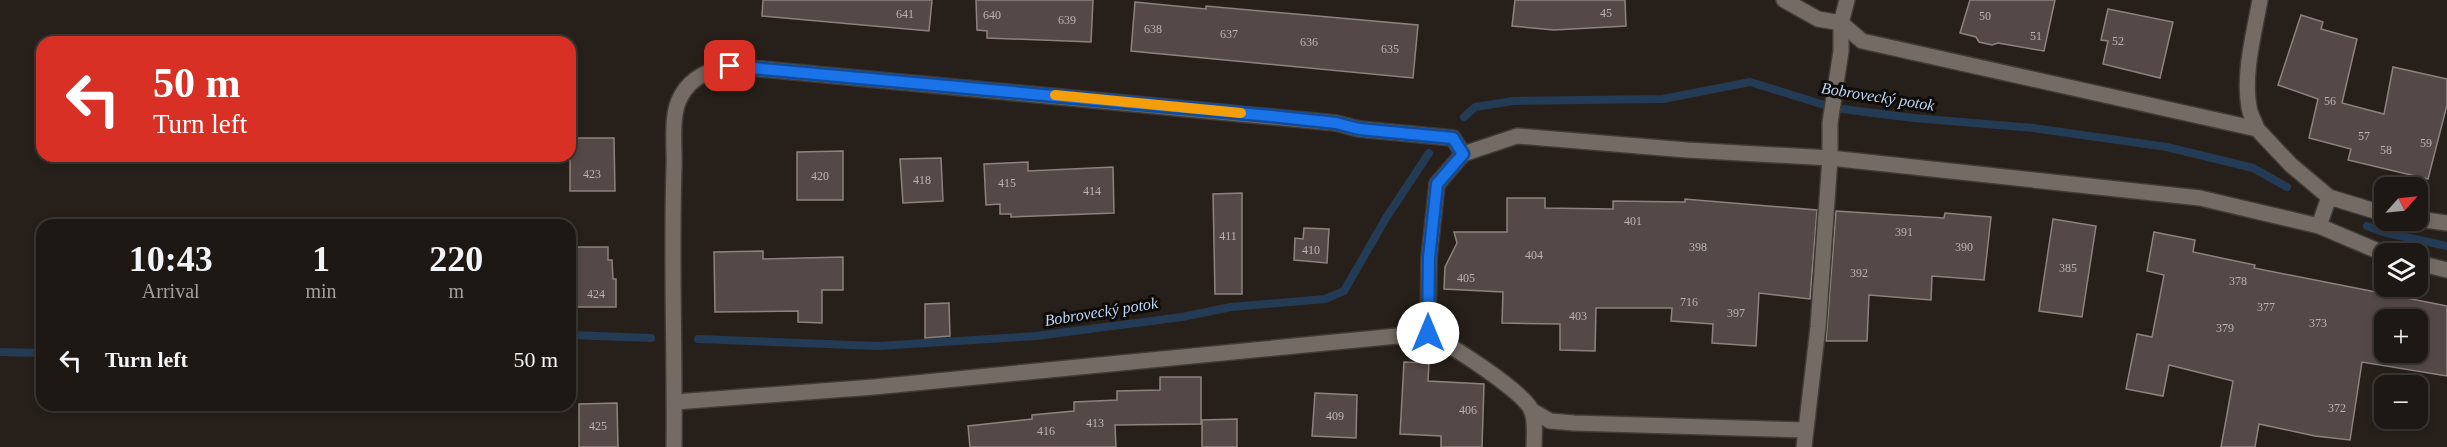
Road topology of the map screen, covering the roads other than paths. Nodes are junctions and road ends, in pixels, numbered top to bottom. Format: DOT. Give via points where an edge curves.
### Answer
graph roads {
  1 [pos="1784,0"];
  2 [pos="1847,0"];
  3 [pos="2260,0"];
  4 [pos="1841,23"];
  5 [pos="2257,129"];
  6 [pos="1463,154"];
  7 [pos="1830,158"];
  8 [pos="2329,197"];
  9 [pos="2374,211"];
  10 [pos="2428,220"];
  11 [pos="2447,223"];
  12 [pos="2319,226"];
  13 [pos="2374,249"];
  14 [pos="2428,265"];
  15 [pos="2447,270"];
  16 [pos="1428,333"];
  17 [pos="675,402"];
  18 [pos="1531,410"];
  19 [pos="1805,430"];
  20 [pos="674,447"];
  21 [pos="1534,447"];
  22 [pos="1804,447"];
  1 -- 4 [label="street" via="1818,19"];
  2 -- 4 [label="street"];
  3 -- 5 [label="street" via="2248,81 2249,108"];
  4 -- 5 [label="street" via="1862,41"];
  4 -- 7 [label="street"];
  5 -- 8 [label="street"];
  6 -- 7 [label="street" via="1517,136"];
  6 -- 16 [label="street" via="1437,184 1429,258"];
  6 -- 17 [label="street" via="1453,138 1359,129 1336,123 885,79 730,66 714,69 689,86 676,109"];
  7 -- 12 [label="street" via="2200,198"];
  7 -- 19 [label="street" via="1818,327"];
  8 -- 9 [label="street"];
  8 -- 12 [label="street"];
  10 -- 11 [label="street"];
  12 -- 13 [label="street"];
  14 -- 15 [label="street"];
  16 -- 17 [label="street" via="886,386"];
  16 -- 18 [label="street" via="1457,348"];
  17 -- 20 [label="street"];
  18 -- 19 [label="street" via="1550,421 1574,423"];
  18 -- 21 [label="street"];
  19 -- 22 [label="street"];
}
